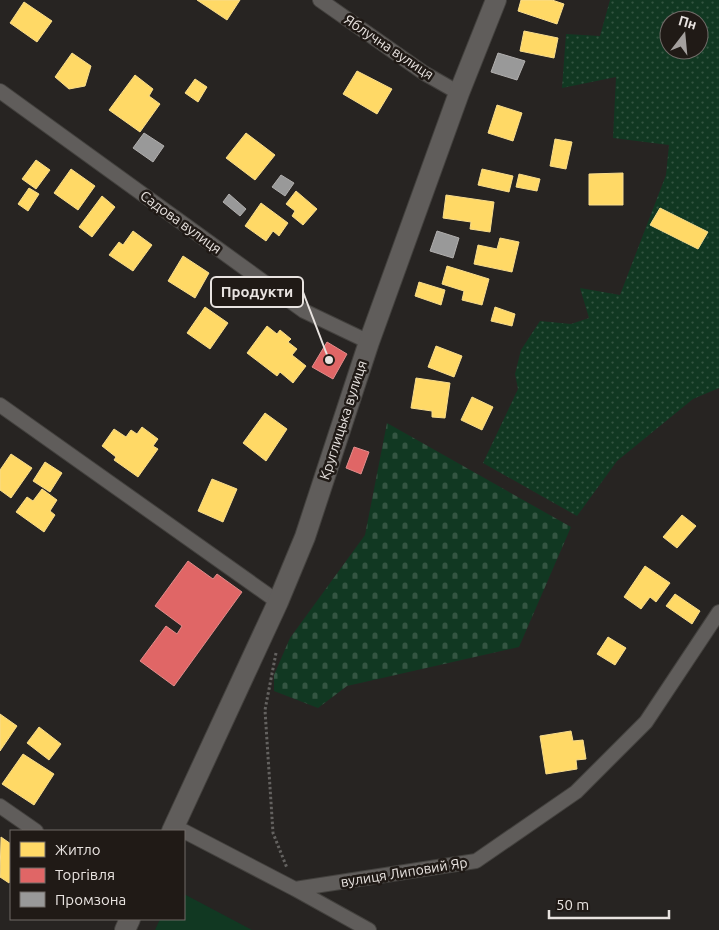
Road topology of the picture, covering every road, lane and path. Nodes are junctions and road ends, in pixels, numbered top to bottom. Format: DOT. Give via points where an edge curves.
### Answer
graph roads {
  1 [pos="320,0"];
  2 [pos="496,0"];
  3 [pos="0,91"];
  4 [pos="459,93"];
  5 [pos="369,342"];
  6 [pos="0,405"];
  7 [pos="278,602"];
  8 [pos="719,612"];
  9 [pos="276,652"];
  10 [pos="0,806"];
  11 [pos="173,829"];
  12 [pos="35,830"];
  13 [pos="185,835"];
  14 [pos="295,889"];
  15 [pos="369,930"];
  1 -- 4 [label="street, Яблучна вулиця" via="424,73"];
  2 -- 4 [label="street, Круглицька вулиця"];
  3 -- 5 [label="street, Садова вулиця" via="304,311"];
  4 -- 5 [label="street, Круглицька вулиця"];
  5 -- 7 [label="street, Круглицька вулиця" via="305,537"];
  6 -- 7 [label="street"];
  7 -- 11 [label="street, Круглицька вулиця"];
  8 -- 14 [label="street, вулиця Липовий Яр" via="646,722 576,792 476,861"];
  9 -- 14 [label="path" via="265,710 273,833"];
  10 -- 12 [label="street"];
  13 -- 14 [label="street"];
  14 -- 15 [label="street"];
}
